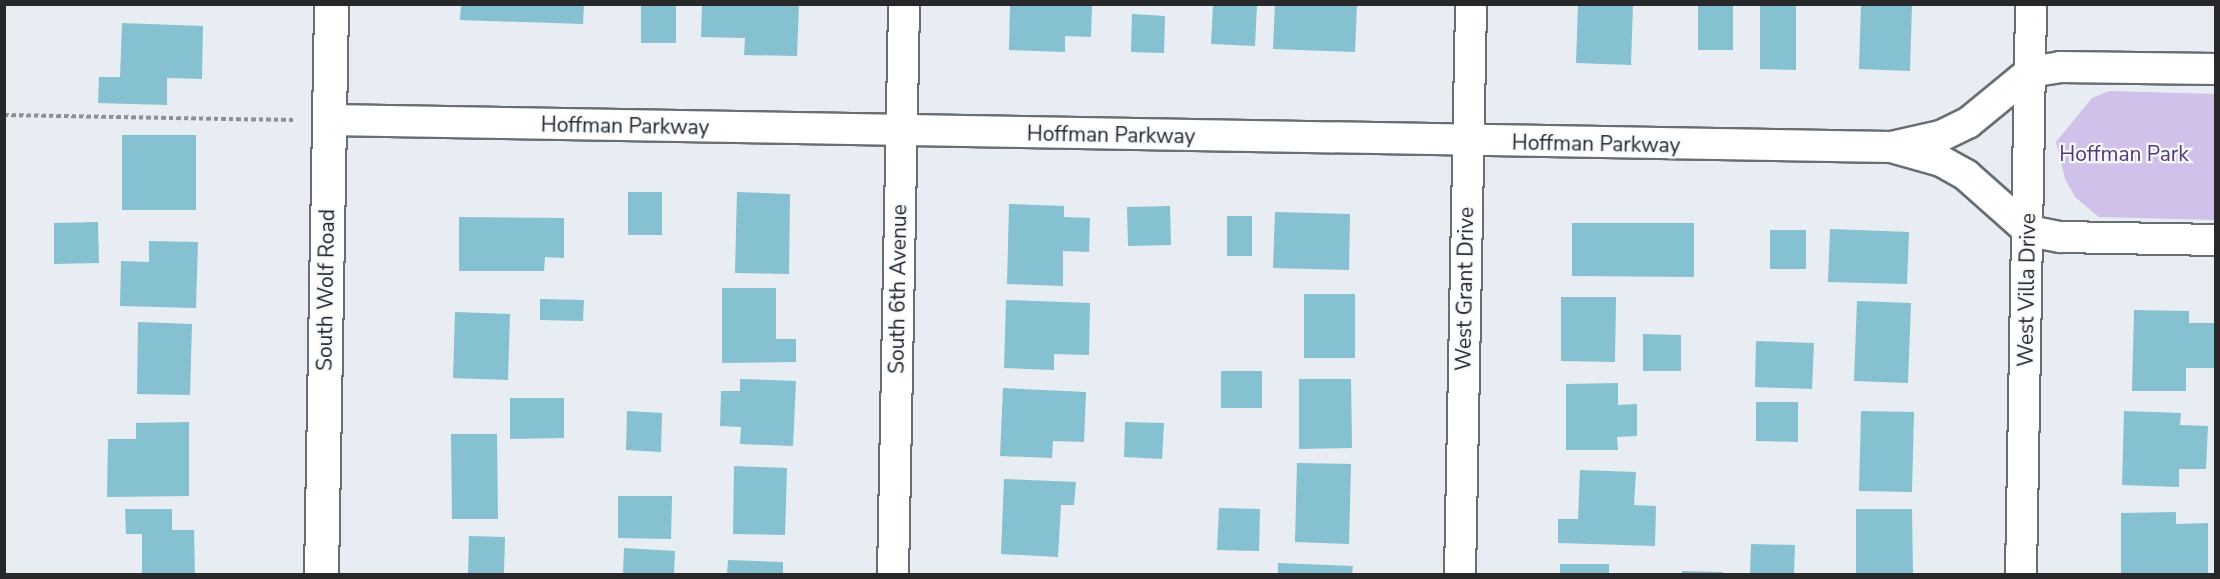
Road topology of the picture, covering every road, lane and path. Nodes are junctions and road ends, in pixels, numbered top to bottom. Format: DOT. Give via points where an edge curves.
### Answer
graph roads {
  1 [pos="331,4"];
  2 [pos="904,4"];
  3 [pos="1471,4"];
  4 [pos="2031,4"];
  5 [pos="2216,69"];
  6 [pos="2030,72"];
  7 [pos="4,115"];
  8 [pos="329,120"];
  9 [pos="901,131"];
  10 [pos="1467,142"];
  11 [pos="1892,147"];
  12 [pos="2029,231"];
  13 [pos="2216,240"];
  14 [pos="321,574"];
  15 [pos="893,574"];
  16 [pos="1460,574"];
  17 [pos="2020,574"];
  1 -- 8 [label="main road, South Wolf Road"];
  2 -- 9 [label="street, South 6th Avenue"];
  3 -- 10 [label="street, West Grant Drive"];
  4 -- 6 [label="street, West Villa Drive"];
  5 -- 6 [label="street, Hoffman Parkway" via="2060,67"];
  6 -- 11 [label="street, Hoffman Parkway" via="1968,123 1941,136"];
  6 -- 12 [label="street, West Villa Drive"];
  7 -- 8 [label="path"];
  8 -- 9 [label="street, Hoffman Parkway"];
  8 -- 14 [label="main road, South Wolf Road"];
  9 -- 10 [label="street, Hoffman Parkway"];
  9 -- 15 [label="street, South 6th Avenue"];
  10 -- 11 [label="street, Hoffman Parkway"];
  10 -- 16 [label="street, West Grant Drive"];
  11 -- 12 [label="street, Hoffman Parkway" via="1941,161 1966,176"];
  12 -- 13 [label="street" via="2060,237"];
  12 -- 17 [label="street, West Villa Drive"];
}
